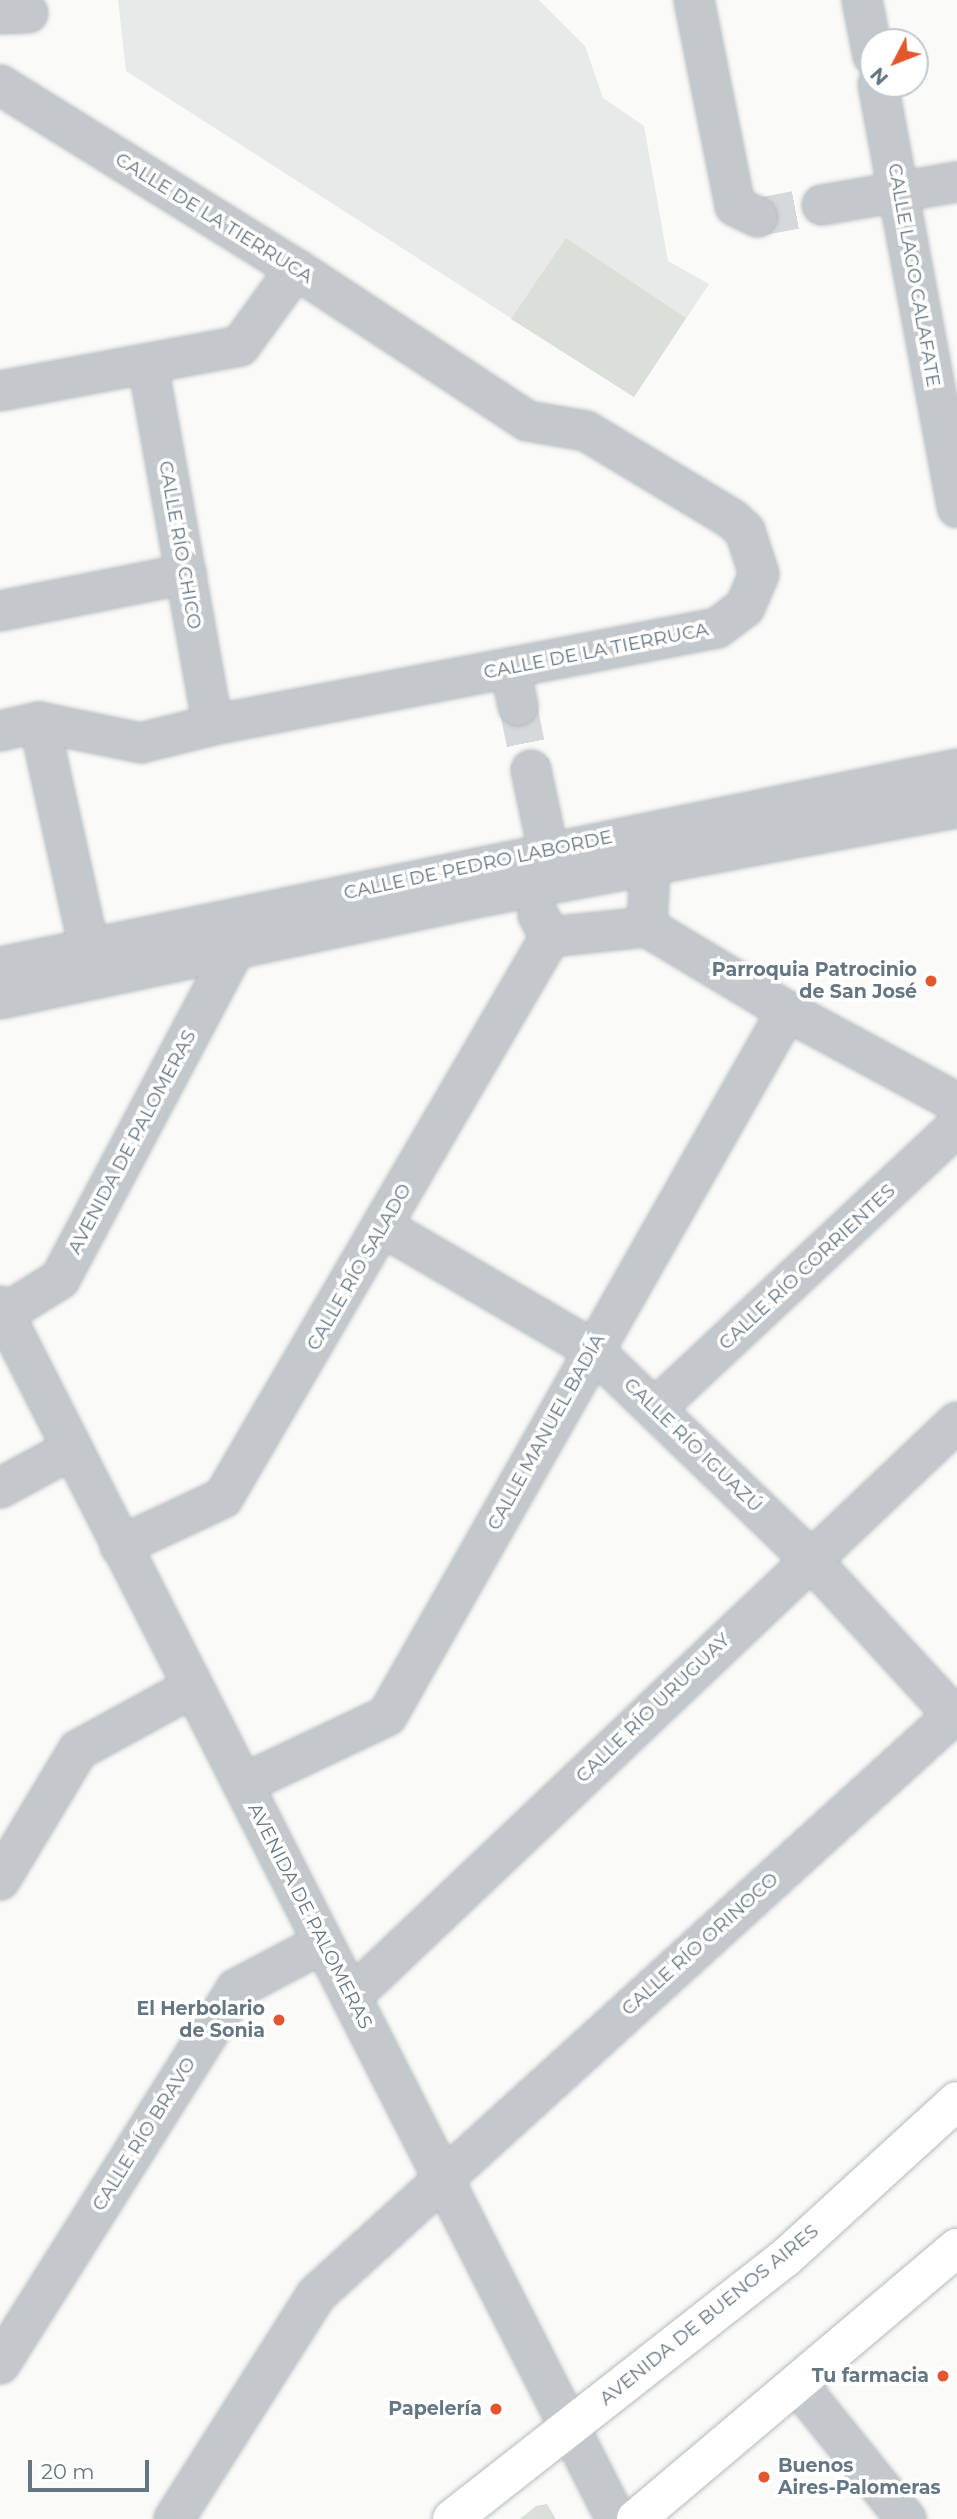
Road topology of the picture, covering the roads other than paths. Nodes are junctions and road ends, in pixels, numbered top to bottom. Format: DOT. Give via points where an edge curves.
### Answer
graph roads {
  1 [pos="694,0"];
  2 [pos="863,0"];
  3 [pos="868,28"];
  4 [pos="0,85"];
  5 [pos="881,98"];
  6 [pos="957,183"];
  7 [pos="899,193"];
  8 [pos="822,205"];
  9 [pos="758,217"];
  10 [pos="296,269"];
  11 [pos="148,365"];
  12 [pos="0,391"];
  13 [pos="957,508"];
  14 [pos="186,574"];
  15 [pos="0,611"];
  16 [pos="510,668"];
  17 [pos="518,706"];
  18 [pos="39,722"];
  19 [pos="213,725"];
  20 [pos="0,731"];
  21 [pos="957,769"];
  22 [pos="531,770"];
  23 [pos="957,808"];
  24 [pos="548,850"];
  25 [pos="650,866"];
  26 [pos="524,888"];
  27 [pos="647,927"];
  28 [pos="550,937"];
  29 [pos="236,946"];
  30 [pos="89,948"];
  31 [pos="0,967"];
  32 [pos="0,999"];
  33 [pos="787,1011"];
  34 [pos="957,1103"];
  35 [pos="957,1126"];
  36 [pos="383,1227"];
  37 [pos="2,1310"];
  38 [pos="592,1349"];
  39 [pos="657,1407"];
  40 [pos="957,1422"];
  41 [pos="72,1449"];
  42 [pos="0,1488"];
  43 [pos="120,1546"];
  44 [pos="810,1559"];
  45 [pos="193,1687"];
  46 [pos="956,1715"];
  47 [pos="243,1784"];
  48 [pos="0,1880"];
  49 [pos="323,1943"];
  50 [pos="351,1997"];
  51 [pos="957,2101"];
  52 [pos="443,2176"];
  53 [pos="957,2248"];
  54 [pos="0,2364"];
  55 [pos="799,2386"];
  56 [pos="571,2424"];
  57 [pos="174,2519"];
  58 [pos="453,2519"];
  59 [pos="616,2519"];
  60 [pos="636,2519"];
  61 [pos="906,2519"];
  1 -- 9 [label="street" via="735,206"];
  2 -- 3 [label="street"];
  4 -- 10 [label="street, CALLE DE LA TIERRUCA"];
  5 -- 7 [label="street, CALLE LAGO CALAFATE"];
  6 -- 7 [label="street"];
  7 -- 8 [label="street"];
  7 -- 13 [label="street, CALLE LAGO CALAFATE"];
  10 -- 11 [label="street" via="240,346"];
  10 -- 16 [label="street, CALLE DE LA TIERRUCA" via="527,421 586,430 745,531 759,574 755,590 731,620 717,628"];
  11 -- 12 [label="street"];
  11 -- 14 [label="street, CALLE RÍO CHICO"];
  14 -- 15 [label="street"];
  14 -- 19 [label="street, CALLE RÍO CHICO"];
  16 -- 17 [label="street"];
  16 -- 19 [label="street, CALLE DE LA TIERRUCA"];
  18 -- 19 [label="street, CALLE DE LA TIERRUCA" via="141,743"];
  18 -- 20 [label="street, CALLE DE LA TIERRUCA"];
  18 -- 30 [label="street"];
  21 -- 24 [label="street, CALLE DE PEDRO LABORDE"];
  22 -- 24 [label="street"];
  23 -- 25 [label="street, CALLE DE PEDRO LABORDE"];
  24 -- 30 [label="street, CALLE DE PEDRO LABORDE"];
  25 -- 26 [label="street, CALLE DE PEDRO LABORDE"];
  25 -- 27 [label="street"];
  26 -- 28 [label="street"];
  26 -- 29 [label="street, CALLE DE PEDRO LABORDE"];
  27 -- 28 [label="street"];
  27 -- 33 [label="street"];
  28 -- 36 [label="street, CALLE RÍO SALADO"];
  29 -- 32 [label="street, CALLE DE PEDRO LABORDE"];
  29 -- 37 [label="street, AVENIDA DE PALOMERAS" via="60,1279"];
  30 -- 31 [label="street, CALLE DE PEDRO LABORDE"];
  33 -- 34 [label="street"];
  33 -- 38 [label="street, CALLE MANUEL BADÍA"];
  35 -- 39 [label="street, CALLE RÍO CORRIENTES"];
  36 -- 38 [label="street, CALLE RÍO IGUAZÚ"];
  36 -- 43 [label="street, CALLE RÍO SALADO" via="223,1498"];
  37 -- 41 [label="street, AVENIDA DE PALOMERAS"];
  38 -- 39 [label="street, CALLE RÍO IGUAZÚ"];
  38 -- 47 [label="street, CALLE MANUEL BADÍA" via="387,1716"];
  39 -- 44 [label="street, CALLE RÍO IGUAZÚ"];
  40 -- 44 [label="street, CALLE RÍO URUGUAY"];
  41 -- 42 [label="street"];
  41 -- 43 [label="street, AVENIDA DE PALOMERAS"];
  43 -- 45 [label="street, AVENIDA DE PALOMERAS"];
  44 -- 46 [label="street, CALLE RÍO IGUAZÚ"];
  44 -- 50 [label="street, CALLE RÍO URUGUAY"];
  45 -- 47 [label="street, AVENIDA DE PALOMERAS"];
  45 -- 48 [label="street" via="78,1750"];
  46 -- 52 [label="street, CALLE RÍO ORINOCO"];
  47 -- 49 [label="street, AVENIDA DE PALOMERAS"];
  49 -- 50 [label="street, AVENIDA DE PALOMERAS"];
  49 -- 54 [label="street, CALLE RÍO BRAVO" via="236,1989"];
  50 -- 52 [label="street, AVENIDA DE PALOMERAS"];
  51 -- 56 [label="main road, AVENIDA DE BUENOS AIRES" via="784,2259"];
  52 -- 56 [label="street, AVENIDA DE PALOMERAS"];
  52 -- 57 [label="street, CALLE RÍO ORINOCO" via="316,2295"];
  53 -- 55 [label="main road"];
  55 -- 60 [label="main road"];
  55 -- 61 [label="street"];
  56 -- 58 [label="main road, AVENIDA DE BUENOS AIRES"];
  56 -- 59 [label="street, AVENIDA DE PALOMERAS"];
}
